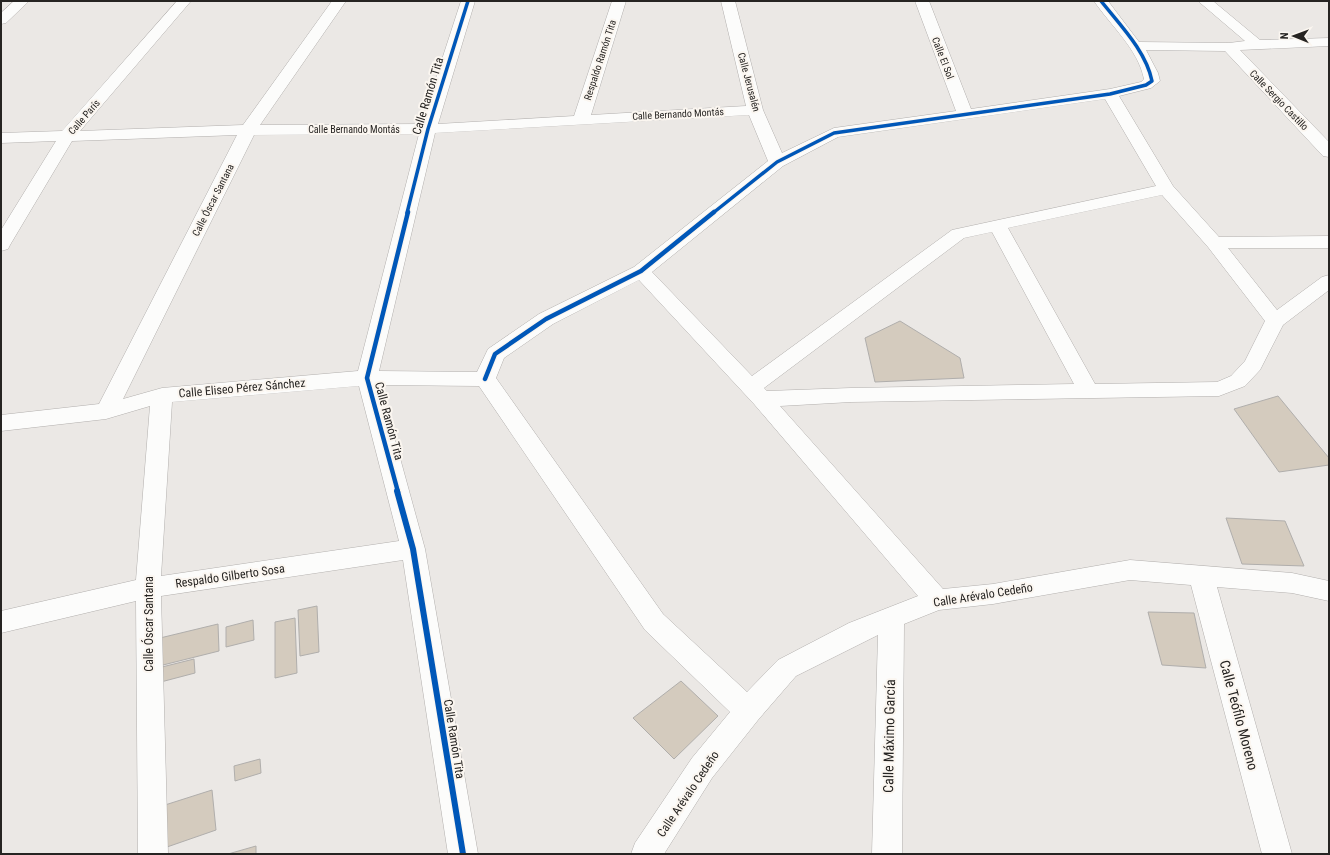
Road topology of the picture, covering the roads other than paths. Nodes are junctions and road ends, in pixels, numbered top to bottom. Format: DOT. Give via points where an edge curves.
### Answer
graph roads {
  1 [pos="22,1"];
  2 [pos="184,1"];
  3 [pos="339,1"];
  4 [pos="468,1"];
  5 [pos="619,1"];
  6 [pos="728,1"];
  7 [pos="922,1"];
  8 [pos="1101,1"];
  9 [pos="1205,1"];
  10 [pos="1,20"];
  11 [pos="1329,42"];
  12 [pos="1257,44"];
  13 [pos="1135,46"];
  14 [pos="1229,47"];
  15 [pos="1110,94"];
  16 [pos="755,110"];
  17 [pos="965,115"];
  18 [pos="581,120"];
  19 [pos="428,129"];
  20 [pos="248,130"];
  21 [pos="67,136"];
  22 [pos="1,138"];
  23 [pos="1329,152"];
  24 [pos="777,162"];
  25 [pos="1166,190"];
  26 [pos="998,226"];
  27 [pos="1329,242"];
  28 [pos="1214,243"];
  29 [pos="1,245"];
  30 [pos="641,271"];
  31 [pos="1329,281"];
  32 [pos="1274,322"];
  33 [pos="367,378"];
  34 [pos="485,379"];
  35 [pos="1088,391"];
  36 [pos="757,393"];
  37 [pos="162,395"];
  38 [pos="106,411"];
  39 [pos="1,423"];
  40 [pos="413,549"];
  41 [pos="1201,576"];
  42 [pos="148,588"];
  43 [pos="1329,591"];
  44 [pos="937,600"];
  45 [pos="891,618"];
  46 [pos="1,622"];
  47 [pos="748,711"];
  48 [pos="153,854"];
  49 [pos="463,854"];
  50 [pos="646,854"];
  51 [pos="887,854"];
  52 [pos="1277,854"];
  1 -- 10 [label="street"];
  2 -- 21 [label="street, Calle París"];
  3 -- 20 [label="street, Calle Óscar Santana"];
  4 -- 19 [label="street, Calle Ramón Tita"];
  5 -- 18 [label="street, Respaldo Ramón Tita"];
  6 -- 16 [label="street, Calle Jerusalén"];
  7 -- 17 [label="street, Calle El Sol"];
  8 -- 13 [label="street"];
  9 -- 12 [label="street"];
  11 -- 12 [label="street"];
  12 -- 14 [label="street"];
  13 -- 14 [label="street"];
  13 -- 15 [label="street" via="1152,74 1152,81"];
  14 -- 23 [label="street, Calle Sergio Castillo"];
  15 -- 17 [label="street"];
  15 -- 25 [label="street"];
  16 -- 18 [label="street, Calle Bernando Montás"];
  16 -- 24 [label="street, Calle Jerusalén"];
  17 -- 24 [label="street" via="834,133"];
  18 -- 19 [label="street, Calle Bernando Montás"];
  19 -- 20 [label="street, Calle Bernando Montás"];
  19 -- 33 [label="street, Calle Ramón Tita"];
  20 -- 21 [label="street, Calle Bernando Montás"];
  20 -- 38 [label="street, Calle Óscar Santana"];
  21 -- 22 [label="street, Calle Bernando Montás"];
  21 -- 29 [label="street, Calle París"];
  24 -- 30 [label="street"];
  25 -- 26 [label="street"];
  25 -- 28 [label="street"];
  26 -- 35 [label="street"];
  26 -- 36 [label="street" via="958,234"];
  27 -- 28 [label="street"];
  28 -- 32 [label="street"];
  30 -- 34 [label="street" via="546,319 495,354"];
  30 -- 36 [label="street"];
  31 -- 32 [label="street"];
  32 -- 35 [label="street" via="1253,365 1238,381 1219,389"];
  33 -- 34 [label="street, Calle Eliseo Pérez Sánchez"];
  33 -- 37 [label="street, Calle Eliseo Pérez Sánchez"];
  33 -- 40 [label="street, Calle Ramón Tita"];
  34 -- 47 [label="street" via="654,622"];
  35 -- 36 [label="street" via="851,395"];
  36 -- 44 [label="street"];
  37 -- 38 [label="street, Calle Eliseo Pérez Sánchez"];
  37 -- 42 [label="street, Calle Óscar Santana"];
  38 -- 39 [label="street, Calle Eliseo Pérez Sánchez"];
  40 -- 42 [label="street, Respaldo Gilberto Sosa"];
  40 -- 49 [label="street, Calle Ramón Tita"];
  41 -- 43 [label="street, Calle Arévalo Cedeño" via="1292,583"];
  41 -- 44 [label="street, Calle Arévalo Cedeño" via="1130,570 993,594"];
  41 -- 52 [label="street, Calle Teófilo Moreno"];
  42 -- 46 [label="street, Respaldo Gilberto Sosa"];
  42 -- 48 [label="street, Calle Óscar Santana"];
  44 -- 45 [label="street, Calle Arévalo Cedeño"];
  45 -- 47 [label="street, Calle Arévalo Cedeño" via="858,631 787,668"];
  45 -- 51 [label="street, Calle Máximo García"];
  47 -- 50 [label="street, Calle Arévalo Cedeño" via="702,768"];
}
